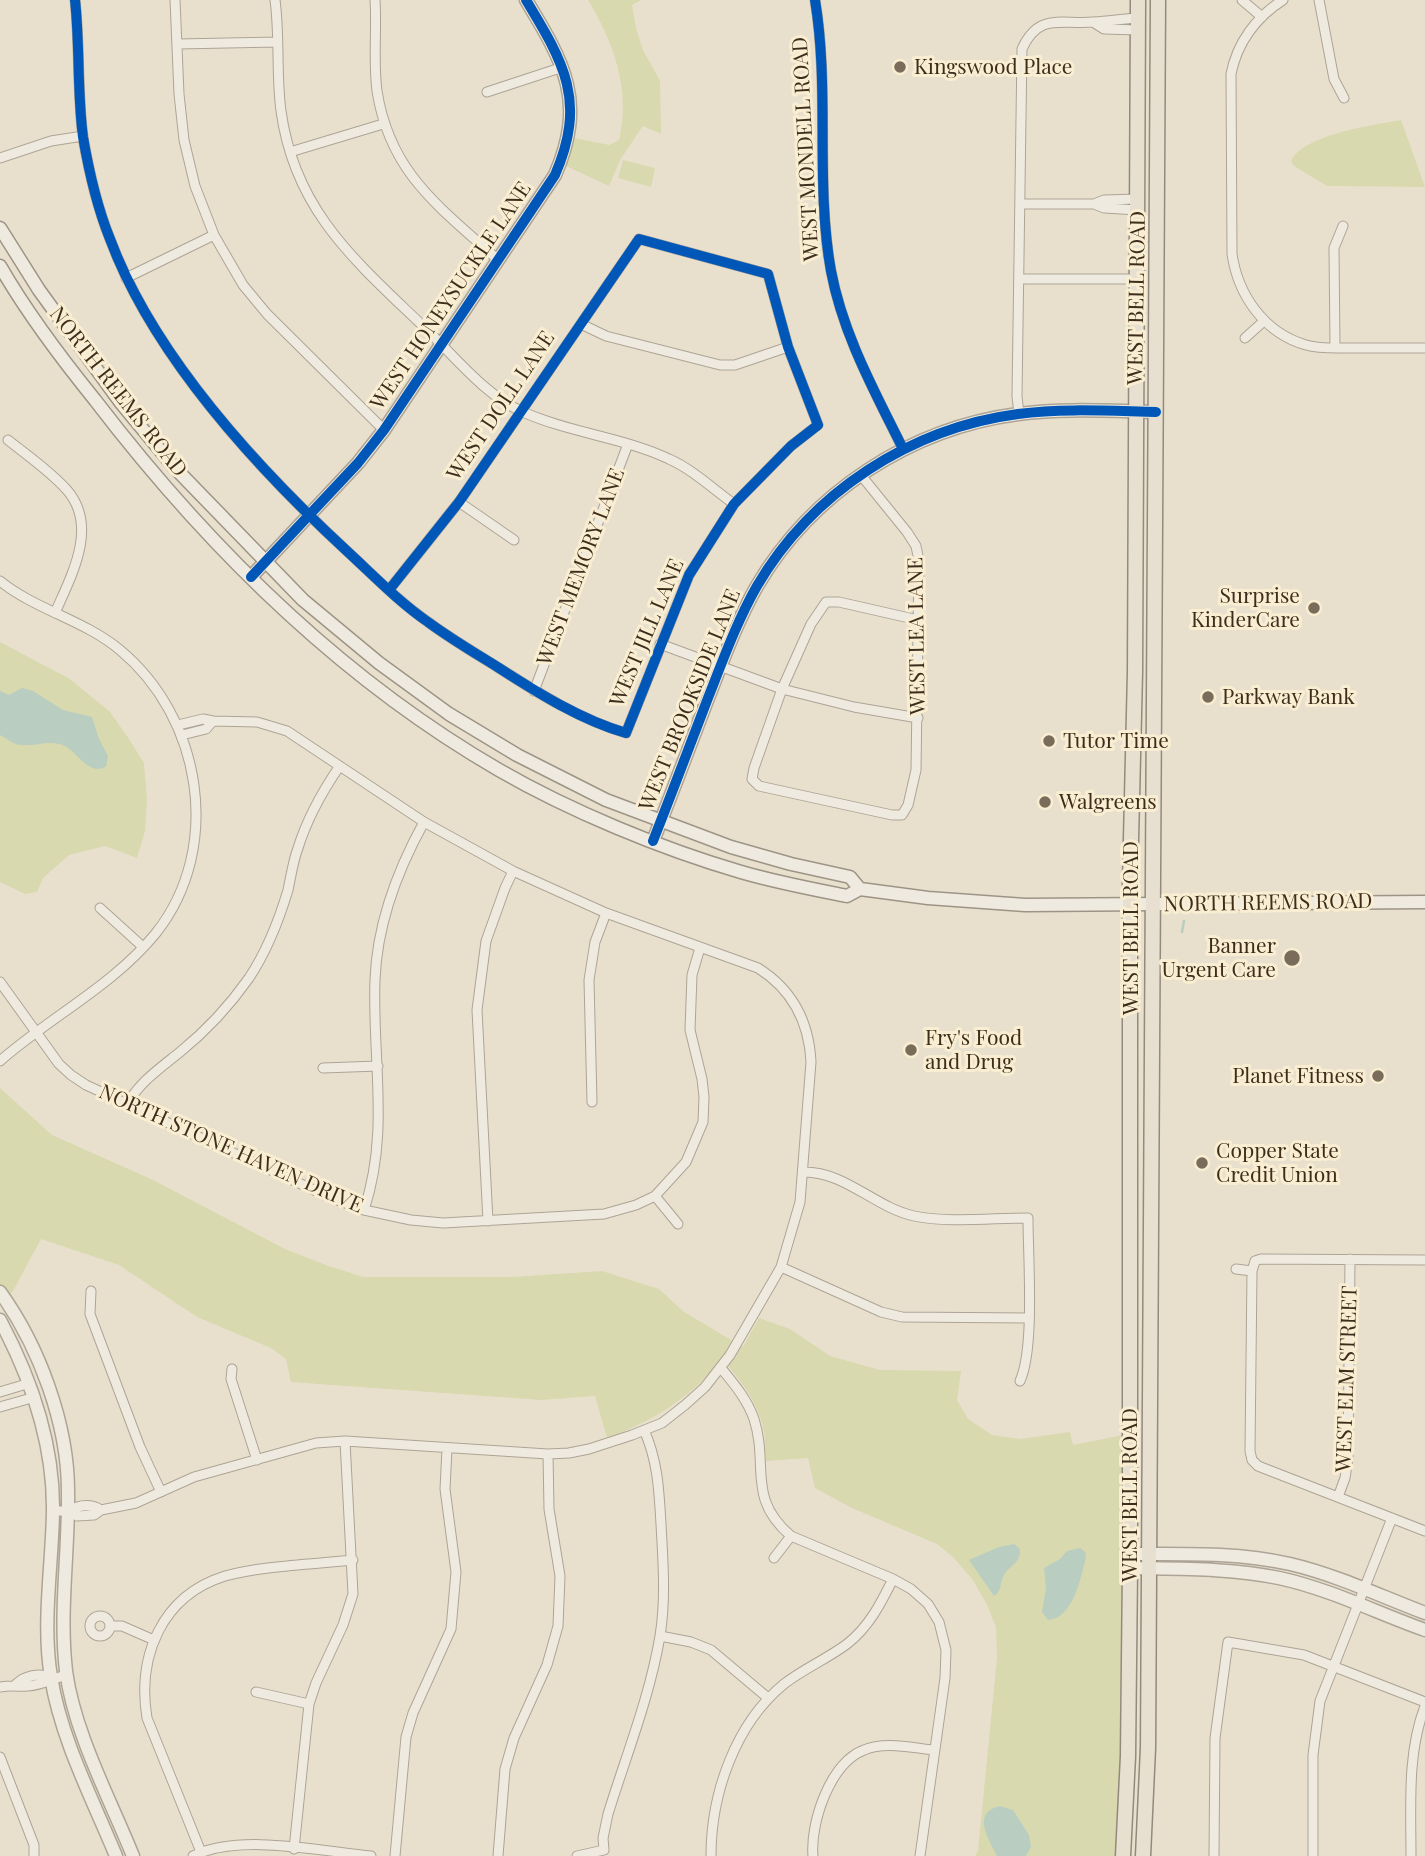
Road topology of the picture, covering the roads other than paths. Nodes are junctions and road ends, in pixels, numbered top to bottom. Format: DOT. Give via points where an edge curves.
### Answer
graph roads {
  1 [pos="75,0"];
  2 [pos="175,0"];
  3 [pos="275,0"];
  4 [pos="375,0"];
  5 [pos="526,0"];
  6 [pos="815,0"];
  7 [pos="1138,0"];
  8 [pos="1158,0"];
  9 [pos="1242,0"];
  10 [pos="1283,0"];
  11 [pos="1319,0"];
  12 [pos="1262,17"];
  13 [pos="1139,24"];
  14 [pos="277,42"];
  15 [pos="178,44"];
  16 [pos="563,67"];
  17 [pos="487,92"];
  18 [pos="1344,97"];
  19 [pos="383,124"];
  20 [pos="83,136"];
  21 [pos="290,152"];
  22 [pos="0,158"];
  23 [pos="1020,204"];
  24 [pos="1138,205"];
  25 [pos="1343,226"];
  26 [pos="0,228"];
  27 [pos="215,235"];
  28 [pos="498,260"];
  29 [pos="0,267"];
  30 [pos="126,278"];
  31 [pos="1020,279"];
  32 [pos="1137,279"];
  33 [pos="1264,321"];
  34 [pos="581,324"];
  35 [pos="1245,338"];
  36 [pos="442,345"];
  37 [pos="788,347"];
  38 [pos="1335,348"];
  39 [pos="1425,348"];
  40 [pos="1136,411"];
  41 [pos="522,412"];
  42 [pos="1156,412"];
  43 [pos="1019,414"];
  44 [pos="384,430"];
  45 [pos="8,440"];
  46 [pos="628,444"];
  47 [pos="903,449"];
  48 [pos="860,474"];
  49 [pos="459,502"];
  50 [pos="734,504"];
  51 [pos="308,515"];
  52 [pos="514,540"];
  53 [pos="265,561"];
  54 [pos="251,577"];
  55 [pos="0,581"];
  56 [pos="389,590"];
  57 [pos="1135,612"];
  58 [pos="55,613"];
  59 [pos="918,620"];
  60 [pos="660,644"];
  61 [pos="721,667"];
  62 [pos="1154,667"];
  63 [pos="1135,672"];
  64 [pos="782,690"];
  65 [pos="534,691"];
  66 [pos="918,718"];
  67 [pos="1153,720"];
  68 [pos="180,730"];
  69 [pos="340,767"];
  70 [pos="424,822"];
  71 [pos="660,822"];
  72 [pos="653,841"];
  73 [pos="513,871"];
  74 [pos="860,889"];
  75 [pos="1425,902"];
  76 [pos="1131,904"];
  77 [pos="1153,904"];
  78 [pos="100,908"];
  79 [pos="606,913"];
  80 [pos="143,947"];
  81 [pos="700,948"];
  82 [pos="0,982"];
  83 [pos="37,1031"];
  84 [pos="0,1062"];
  85 [pos="378,1066"];
  86 [pos="323,1068"];
  87 [pos="592,1102"];
  88 [pos="127,1104"];
  89 [pos="1132,1129"];
  90 [pos="1152,1130"];
  91 [pos="804,1172"];
  92 [pos="655,1196"];
  93 [pos="364,1210"];
  94 [pos="488,1221"];
  95 [pos="678,1224"];
  96 [pos="1350,1259"];
  97 [pos="1425,1260"];
  98 [pos="781,1267"];
  99 [pos="1236,1269"];
  100 [pos="1252,1271"];
  101 [pos="0,1292"];
  102 [pos="91,1292"];
  103 [pos="1028,1318"];
  104 [pos="0,1320"];
  105 [pos="721,1368"];
  106 [pos="232,1369"];
  107 [pos="1020,1381"];
  108 [pos="30,1383"];
  109 [pos="0,1392"];
  110 [pos="35,1397"];
  111 [pos="0,1407"];
  112 [pos="644,1430"];
  113 [pos="345,1441"];
  114 [pos="447,1448"];
  115 [pos="548,1454"];
  116 [pos="257,1460"];
  117 [pos="161,1492"];
  118 [pos="1338,1497"];
  119 [pos="53,1511"];
  120 [pos="68,1511"];
  121 [pos="1392,1518"];
  122 [pos="1425,1531"];
  123 [pos="790,1536"];
  124 [pos="774,1558"];
  125 [pos="353,1560"];
  126 [pos="1130,1561"];
  127 [pos="1149,1562"];
  128 [pos="892,1579"];
  129 [pos="1364,1589"];
  130 [pos="1357,1604"];
  131 [pos="1425,1613"];
  132 [pos="110,1626"];
  133 [pos="1425,1630"];
  134 [pos="660,1636"];
  135 [pos="154,1640"];
  136 [pos="1332,1667"];
  137 [pos="67,1675"];
  138 [pos="51,1678"];
  139 [pos="0,1687"];
  140 [pos="256,1692"];
  141 [pos="768,1698"];
  142 [pos="309,1704"];
  143 [pos="1425,1704"];
  144 [pos="934,1750"];
  145 [pos="0,1757"];
  146 [pos="294,1849"];
  147 [pos="197,1854"];
  148 [pos="34,1856"];
  149 [pos="116,1856"];
  150 [pos="133,1856"];
  151 [pos="371,1856"];
  152 [pos="395,1856"];
  153 [pos="498,1856"];
  154 [pos="577,1856"];
  155 [pos="711,1856"];
  156 [pos="813,1856"];
  157 [pos="920,1856"];
  158 [pos="1124,1856"];
  159 [pos="1143,1856"];
  160 [pos="1214,1856"];
  161 [pos="1312,1856"];
  162 [pos="1410,1856"];
  1 -- 20 [label="street"];
  2 -- 15 [label="street"];
  3 -- 14 [label="street"];
  4 -- 19 [label="street" via="376,88"];
  5 -- 16 [label="street, WEST HONEYSUCKLE LANE"];
  6 -- 47 [label="street, WEST MONDELL ROAD" via="823,62 825,201 832,273 857,354"];
  7 -- 13 [label="main road, WEST BELL ROAD"];
  8 -- 42 [label="main road, WEST BELL ROAD"];
  9 -- 12 [label="street"];
  10 -- 12 [label="street"];
  11 -- 18 [label="street" via="1334,79"];
  12 -- 33 [label="street" via="1234,60 1230,88 1232,254 1242,290"];
  13 -- 23 [label="street" via="1055,22 1043,24 1027,38 1022,49"];
  13 -- 24 [label="main road, WEST BELL ROAD"];
  14 -- 15 [label="street"];
  14 -- 21 [label="street" via="281,111"];
  15 -- 27 [label="street" via="184,140 195,186"];
  16 -- 17 [label="street"];
  16 -- 28 [label="street, WEST HONEYSUCKLE LANE" via="571,117 562,157 555,175"];
  19 -- 21 [label="street"];
  19 -- 28 [label="street" via="398,156 425,192"];
  20 -- 22 [label="street"];
  20 -- 30 [label="street" via="96,199"];
  21 -- 36 [label="street" via="305,192 350,256"];
  23 -- 24 [label="street" via="1094,204 1104,200"];
  23 -- 31 [label="street"];
  24 -- 32 [label="main road, WEST BELL ROAD"];
  25 -- 38 [label="street" via="1334,248"];
  26 -- 53 [label="street, NORTH REEMS ROAD" via="121,403 174,467"];
  27 -- 30 [label="street"];
  27 -- 44 [label="street" via="243,285 267,314"];
  28 -- 36 [label="street, WEST HONEYSUCKLE LANE"];
  29 -- 54 [label="street, NORTH REEMS ROAD" via="138,456"];
  30 -- 51 [label="street" via="155,329 236,438"];
  31 -- 32 [label="street"];
  31 -- 43 [label="street"];
  32 -- 40 [label="main road, WEST BELL ROAD"];
  33 -- 35 [label="street"];
  33 -- 38 [label="street" via="1301,343"];
  34 -- 37 [label="street" via="606,336 720,365 735,365"];
  34 -- 37 [label="street, WEST DOLL LANE" via="639,239 768,274"];
  34 -- 41 [label="street, WEST DOLL LANE"];
  36 -- 41 [label="street" via="481,383"];
  36 -- 44 [label="street, WEST HONEYSUCKLE LANE"];
  37 -- 50 [label="street, WEST JILL LANE" via="818,425"];
  38 -- 39 [label="street"];
  40 -- 42 [label="street, WEST BROOKSIDE LANE"];
  40 -- 43 [label="street, WEST BROOKSIDE LANE"];
  40 -- 57 [label="main road, WEST BELL ROAD"];
  41 -- 46 [label="street"];
  41 -- 49 [label="street, WEST DOLL LANE"];
  42 -- 62 [label="main road, WEST BELL ROAD"];
  43 -- 47 [label="street, WEST BROOKSIDE LANE" via="966,425"];
  44 -- 51 [label="street, WEST HONEYSUCKLE LANE"];
  45 -- 58 [label="street" via="69,492 78,509 80,551"];
  46 -- 50 [label="street" via="671,460"];
  46 -- 65 [label="street, WEST MEMORY LANE"];
  47 -- 48 [label="street, WEST BROOKSIDE LANE"];
  48 -- 59 [label="street, WEST LEA LANE" via="916,546"];
  48 -- 61 [label="street, WEST BROOKSIDE LANE" via="805,522 779,554 758,586"];
  49 -- 52 [label="street"];
  49 -- 56 [label="street, WEST DOLL LANE"];
  50 -- 60 [label="street, WEST JILL LANE" via="688,575"];
  51 -- 53 [label="street, WEST HONEYSUCKLE LANE"];
  51 -- 56 [label="street"];
  53 -- 54 [label="street, WEST HONEYSUCKLE LANE"];
  53 -- 71 [label="street, NORTH REEMS ROAD" via="303,600 449,714 517,755"];
  54 -- 72 [label="street, NORTH REEMS ROAD" via="333,653 406,709 500,770"];
  55 -- 58 [label="street"];
  56 -- 65 [label="street" via="427,622"];
  57 -- 62 [label="main road" via="1143,623 1145,657"];
  57 -- 63 [label="main road, WEST BELL ROAD"];
  58 -- 68 [label="street" via="120,650 159,691"];
  59 -- 64 [label="street" via="827,602 811,624"];
  59 -- 66 [label="street, WEST LEA LANE"];
  60 -- 61 [label="street"];
  60 -- 65 [label="street, WEST JILL LANE" via="625,733"];
  61 -- 64 [label="street"];
  61 -- 71 [label="street, WEST BROOKSIDE LANE"];
  62 -- 67 [label="main road, WEST BELL ROAD"];
  63 -- 67 [label="main road" via="1144,678 1145,704"];
  63 -- 76 [label="main road, WEST BELL ROAD"];
  64 -- 66 [label="street"];
  64 -- 66 [label="street, WEST LEA LANE" via="752,779 759,786 824,802 902,815 916,770"];
  67 -- 77 [label="main road, WEST BELL ROAD"];
  68 -- 69 [label="street" via="206,729 213,721 272,726"];
  68 -- 80 [label="street" via="194,779 194,841 170,909"];
  69 -- 70 [label="street"];
  69 -- 88 [label="street" via="310,817 280,914 249,978 215,1020 150,1074"];
  70 -- 73 [label="street"];
  70 -- 85 [label="street" via="398,875 382,928 375,978"];
  71 -- 72 [label="street, WEST BROOKSIDE LANE"];
  71 -- 74 [label="street, NORTH REEMS ROAD" via="765,857 850,877"];
  72 -- 74 [label="street, NORTH REEMS ROAD" via="743,873 847,896"];
  73 -- 79 [label="street"];
  73 -- 94 [label="street" via="486,941 477,1010"];
  74 -- 76 [label="street, NORTH REEMS ROAD" via="983,903"];
  75 -- 77 [label="street, NORTH REEMS ROAD"];
  76 -- 77 [label="street, NORTH REEMS ROAD"];
  76 -- 89 [label="main road, WEST BELL ROAD"];
  77 -- 90 [label="main road, WEST BELL ROAD"];
  78 -- 80 [label="street"];
  79 -- 81 [label="street"];
  79 -- 87 [label="street" via="589,980"];
  80 -- 83 [label="street"];
  81 -- 91 [label="street" via="774,978 802,1015 811,1062"];
  81 -- 92 [label="street, NORTH STONE HAVEN DRIVE" via="692,975 690,1030 702,1079 703,1122 686,1162"];
  82 -- 83 [label="street, NORTH STONE HAVEN DRIVE"];
  83 -- 84 [label="street"];
  83 -- 88 [label="street, NORTH STONE HAVEN DRIVE" via="71,1075"];
  85 -- 86 [label="street"];
  85 -- 93 [label="street" via="378,1136"];
  88 -- 93 [label="street, NORTH STONE HAVEN DRIVE"];
  89 -- 90 [label="main road"];
  89 -- 126 [label="main road, WEST BELL ROAD"];
  90 -- 127 [label="main road, WEST BELL ROAD"];
  91 -- 98 [label="street"];
  91 -- 103 [label="street" via="834,1176 914,1216 1028,1218"];
  92 -- 94 [label="street, NORTH STONE HAVEN DRIVE" via="617,1212"];
  92 -- 95 [label="street"];
  93 -- 94 [label="street, NORTH STONE HAVEN DRIVE" via="443,1223"];
  96 -- 97 [label="street"];
  96 -- 100 [label="street" via="1261,1259 1255,1261"];
  96 -- 118 [label="street, WEST ELM STREET" via="1348,1458"];
  98 -- 103 [label="street" via="902,1317"];
  98 -- 105 [label="street"];
  99 -- 100 [label="street"];
  100 -- 118 [label="street" via="1252,1460"];
  101 -- 120 [label="street" via="37,1357 53,1403 67,1468"];
  102 -- 117 [label="street" via="90,1314"];
  103 -- 107 [label="street" via="1026,1368"];
  104 -- 108 [label="street"];
  105 -- 112 [label="street" via="685,1405"];
  105 -- 123 [label="street" via="751,1412 762,1494 778,1526"];
  106 -- 116 [label="street" via="231,1379"];
  108 -- 109 [label="street"];
  108 -- 110 [label="street"];
  110 -- 111 [label="street"];
  110 -- 119 [label="street" via="49,1455"];
  112 -- 115 [label="street" via="589,1449"];
  112 -- 134 [label="street" via="658,1477 664,1580"];
  113 -- 114 [label="street"];
  113 -- 116 [label="street" via="316,1443"];
  113 -- 125 [label="street"];
  114 -- 115 [label="street"];
  114 -- 152 [label="street" via="445,1489 456,1572 451,1629 406,1737"];
  115 -- 153 [label="street" via="549,1508 560,1576 558,1626 505,1769"];
  116 -- 117 [label="street" via="194,1477"];
  117 -- 120 [label="street" via="136,1503 101,1510 78,1506"];
  118 -- 121 [label="street"];
  119 -- 120 [label="street"];
  119 -- 138 [label="street" via="47,1626"];
  120 -- 137 [label="street" via="63,1608"];
  121 -- 122 [label="street"];
  121 -- 129 [label="street"];
  123 -- 124 [label="street"];
  123 -- 128 [label="street"];
  125 -- 135 [label="street" via="224,1577 178,1605"];
  125 -- 142 [label="street" via="353,1594"];
  126 -- 127 [label="street"];
  126 -- 158 [label="main road, WEST BELL ROAD"];
  127 -- 129 [label="street" via="1249,1556 1320,1572"];
  127 -- 130 [label="street" via="1267,1576"];
  127 -- 159 [label="main road, WEST BELL ROAD"];
  128 -- 141 [label="street" via="881,1604 858,1634"];
  128 -- 144 [label="street" via="928,1604 939,1622 946,1650"];
  129 -- 130 [label="street"];
  129 -- 131 [label="street"];
  130 -- 133 [label="street"];
  130 -- 136 [label="street"];
  132 -- 135 [label="street" via="122,1626"];
  134 -- 141 [label="street" via="711,1650"];
  134 -- 154 [label="street" via="608,1814 604,1850"];
  135 -- 147 [label="street" via="145,1670 147,1718"];
  136 -- 143 [label="street"];
  136 -- 160 [label="street" via="1304,1655 1228,1642 1215,1738"];
  136 -- 161 [label="street" via="1320,1701 1313,1755"];
  137 -- 138 [label="street"];
  137 -- 150 [label="street" via="80,1726"];
  138 -- 139 [label="street" via="23,1678"];
  138 -- 149 [label="street" via="69,1740"];
  140 -- 142 [label="street"];
  141 -- 155 [label="street" via="746,1728 725,1775 713,1823"];
  142 -- 146 [label="street"];
  143 -- 162 [label="street" via="1411,1768"];
  144 -- 156 [label="street" via="886,1746 863,1750 850,1760 832,1777 815,1823"];
  144 -- 157 [label="street"];
  145 -- 148 [label="street" via="34,1845"];
  146 -- 147 [label="street" via="244,1843"];
  146 -- 151 [label="street"];
}
